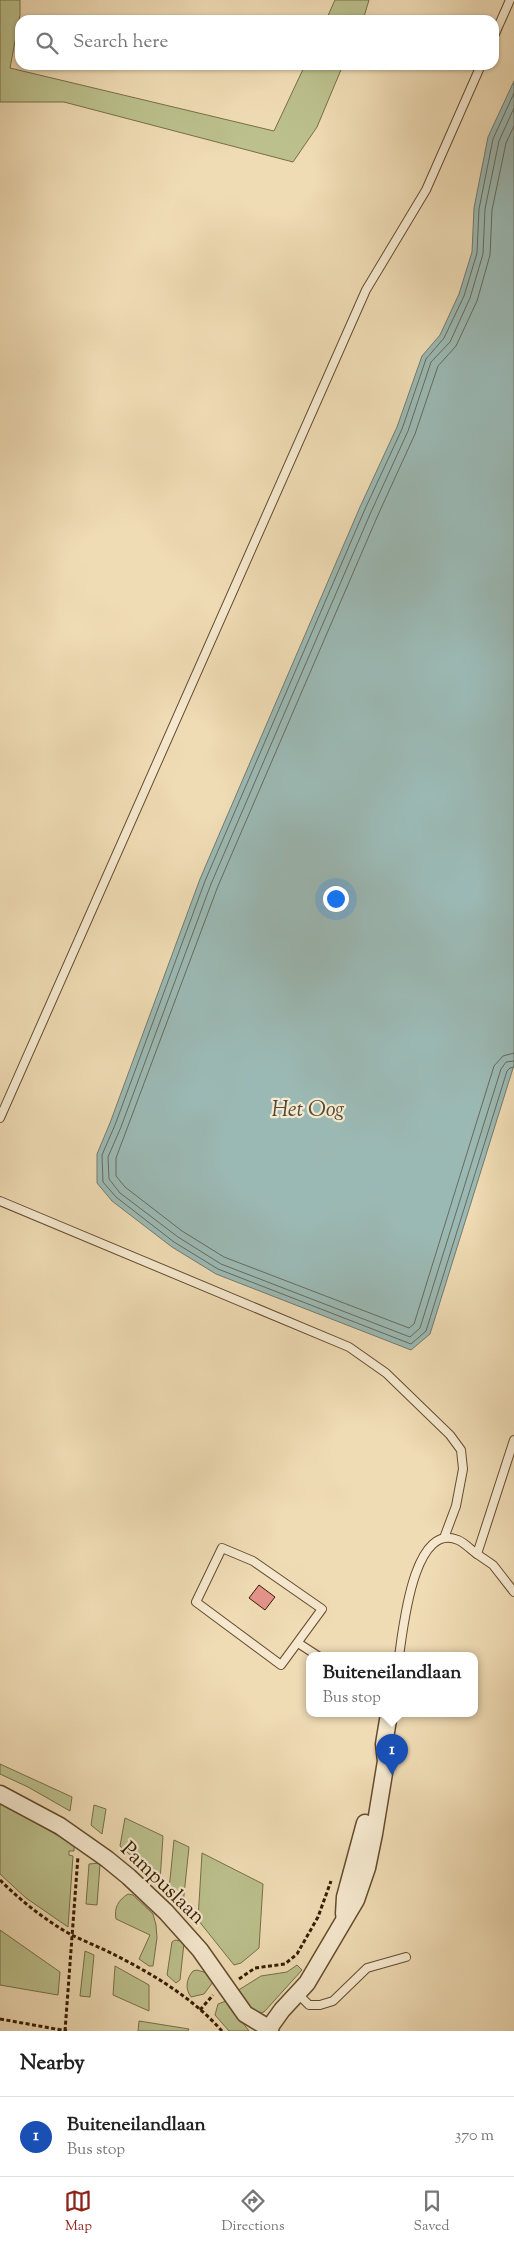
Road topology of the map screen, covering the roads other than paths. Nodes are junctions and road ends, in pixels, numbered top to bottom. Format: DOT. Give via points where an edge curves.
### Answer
graph roads {
  1 [pos="510,0"];
  2 [pos="499,25"];
  3 [pos="479,70"];
  4 [pos="0,1118"];
  5 [pos="0,1201"];
  6 [pos="514,1440"];
  7 [pos="444,1538"];
  8 [pos="477,1554"];
  9 [pos="514,1592"];
  10 [pos="298,1643"];
  11 [pos="312,1652"];
  12 [pos="400,1652"];
  13 [pos="388,1717"];
  14 [pos="0,1794"];
  15 [pos="406,1957"];
  16 [pos="297,1993"];
  17 [pos="269,2030"];
  1 -- 2 [label="lane"];
  3 -- 4 [label="lane" via="426,190 366,290"];
  5 -- 7 [label="lane" via="349,1347 386,1373 450,1435 461,1450 463,1470 456,1506"];
  6 -- 8 [label="lane"];
  7 -- 8 [label="lane" via="458,1540"];
  7 -- 12 [label="lane" via="423,1557 411,1585"];
  8 -- 9 [label="lane" via="492,1565"];
  10 -- 10 [label="lane" via="322,1609 252,1561 222,1548 196,1602 281,1666"];
  10 -- 11 [label="lane"];
  13 -- 16 [label="street" via="384,1744 386,1761 372,1847 356,1900 307,1983"];
  14 -- 17 [label="street, Pampuslaan" via="84,1842 129,1877 200,1950 245,2014"];
  15 -- 16 [label="lane" via="367,1968 333,2001 309,2005"];
  16 -- 17 [label="street"];
}
